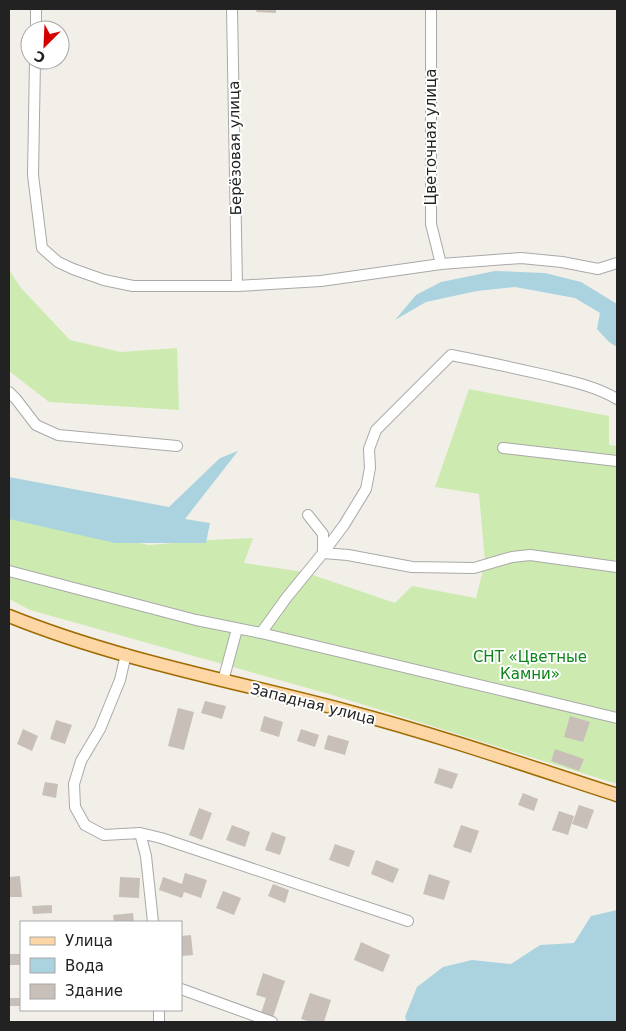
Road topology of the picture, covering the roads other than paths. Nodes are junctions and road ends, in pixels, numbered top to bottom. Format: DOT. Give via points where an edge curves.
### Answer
graph roads {
  1 [pos="232,9"];
  2 [pos="431,9"];
  3 [pos="36,70"];
  4 [pos="441,264"];
  5 [pos="617,264"];
  6 [pos="238,286"];
  7 [pos="9,392"];
  8 [pos="617,399"];
  9 [pos="177,446"];
  10 [pos="503,448"];
  11 [pos="617,461"];
  12 [pos="308,514"];
  13 [pos="323,553"];
  14 [pos="617,567"];
  15 [pos="9,571"];
  16 [pos="9,616"];
  17 [pos="237,628"];
  18 [pos="261,633"];
  19 [pos="126,654"];
  20 [pos="223,681"];
  21 [pos="617,718"];
  22 [pos="617,795"];
  23 [pos="140,834"];
  24 [pos="153,921"];
  25 [pos="408,921"];
  26 [pos="182,989"];
  27 [pos="272,1022"];
  1 -- 6 [label="street, Берёзовая улица"];
  2 -- 4 [label="street, Цветочная улица" via="431,224"];
  3 -- 6 [label="street" via="33,174 42,248 58,262 104,280 133,286"];
  4 -- 5 [label="street" via="521,258 598,269"];
  4 -- 6 [label="street" via="321,281"];
  7 -- 9 [label="street" via="36,425 58,435"];
  8 -- 13 [label="street" via="570,381 451,355 376,430 369,449 366,489"];
  10 -- 11 [label="street"];
  12 -- 13 [label="street" via="323,534"];
  13 -- 14 [label="street" via="412,567 474,568 530,555"];
  13 -- 18 [label="street"];
  15 -- 17 [label="street" via="186,618"];
  16 -- 19 [label="main road, Западная улица" via="37,628"];
  17 -- 18 [label="street"];
  17 -- 20 [label="street"];
  18 -- 21 [label="street"];
  19 -- 20 [label="main road, Западная улица"];
  19 -- 23 [label="street" via="120,680 100,730 81,761 74,784 75,807 85,824 104,835"];
  20 -- 22 [label="main road, Западная улица" via="347,711"];
  23 -- 24 [label="street" via="146,856"];
  23 -- 25 [label="street" via="161,838"];
  26 -- 27 [label="street"];
}
